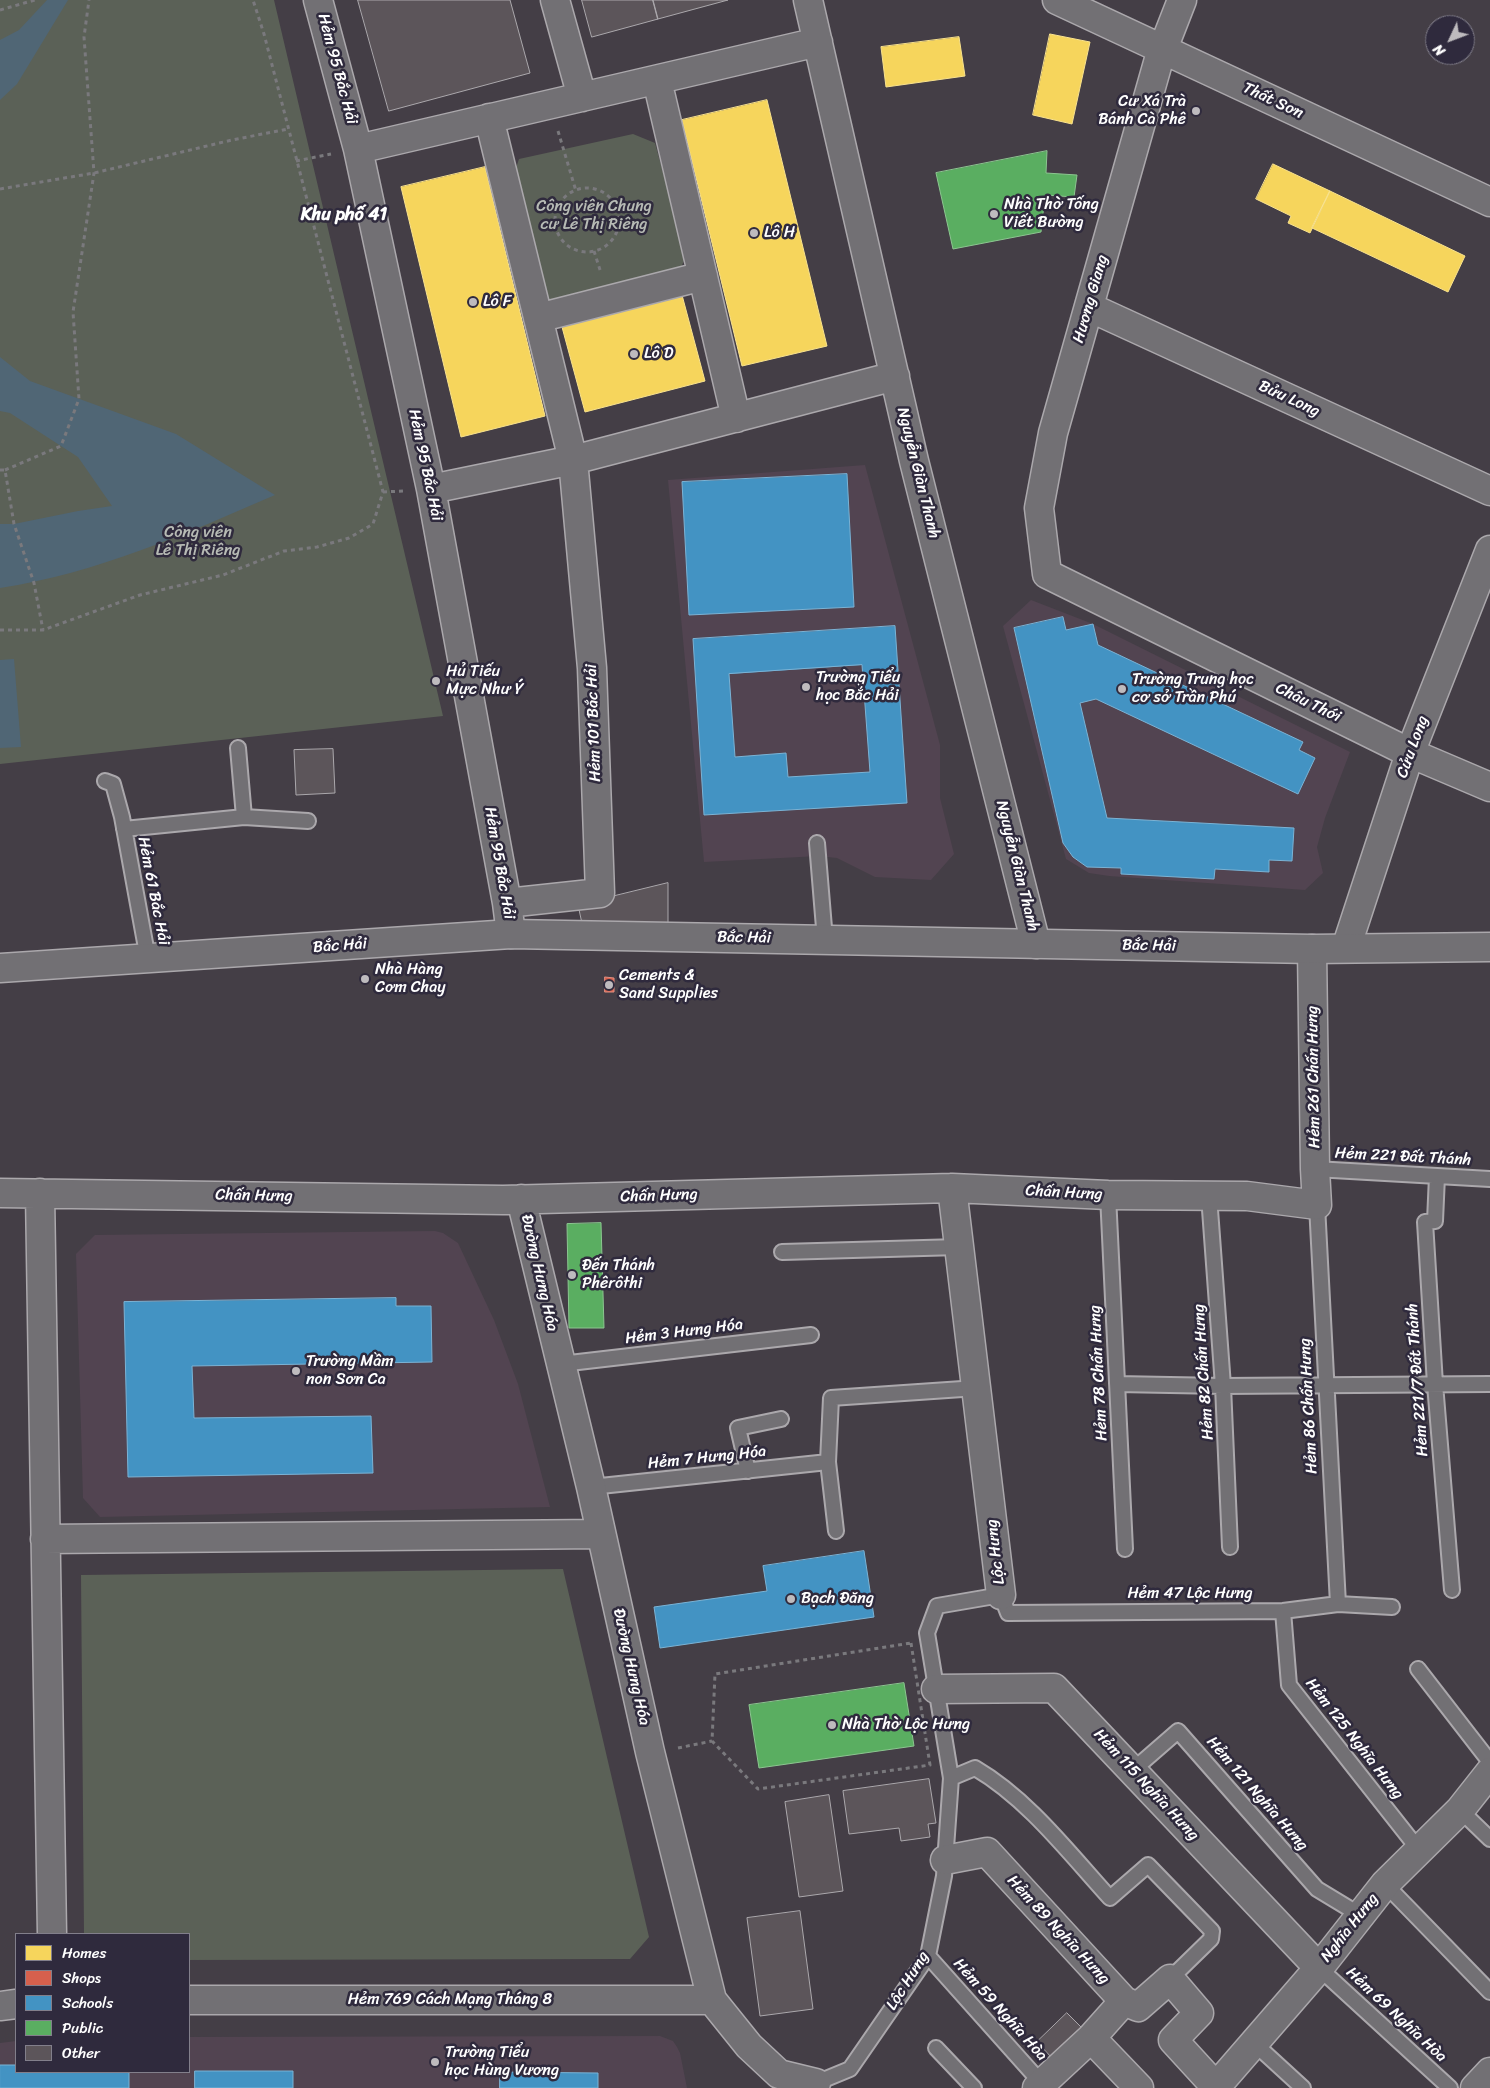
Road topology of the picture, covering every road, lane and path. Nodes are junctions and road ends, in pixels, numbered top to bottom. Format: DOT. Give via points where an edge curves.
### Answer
graph roads {
  1 [pos="35,0"];
  2 [pos="89,0"];
  3 [pos="253,0"];
  4 [pos="318,0"];
  5 [pos="555,0"];
  6 [pos="808,0"];
  7 [pos="1057,0"];
  8 [pos="1182,0"];
  9 [pos="0,10"];
  10 [pos="818,42"];
  11 [pos="1162,49"];
  12 [pos="657,80"];
  13 [pos="582,97"];
  14 [pos="549,104"];
  15 [pos="489,118"];
  16 [pos="288,129"];
  17 [pos="358,148"];
  18 [pos="94,173"];
  19 [pos="0,189"];
  20 [pos="576,190"];
  21 [pos="683,193"];
  22 [pos="1490,202"];
  23 [pos="618,211"];
  24 [pos="703,276"];
  25 [pos="1089,307"];
  26 [pos="538,318"];
  27 [pos="895,376"];
  28 [pos="736,418"];
  29 [pos="573,460"];
  30 [pos="0,470"];
  31 [pos="5,470"];
  32 [pos="431,489"];
  33 [pos="1490,491"];
  34 [pos="1490,550"];
  35 [pos="1047,574"];
  36 [pos="0,630"];
  37 [pos="43,630"];
  38 [pos="238,748"];
  39 [pos="1410,753"];
  40 [pos="105,781"];
  41 [pos="1490,787"];
  42 [pos="244,817"];
  43 [pos="308,822"];
  44 [pos="124,829"];
  45 [pos="817,843"];
  46 [pos="507,903"];
  47 [pos="510,934"];
  48 [pos="825,940"];
  49 [pos="1036,944"];
  50 [pos="1490,947"];
  51 [pos="1346,948"];
  52 [pos="1312,949"];
  53 [pos="148,959"];
  54 [pos="0,968"];
  55 [pos="1315,1169"];
  56 [pos="1438,1176"];
  57 [pos="1490,1179"];
  58 [pos="952,1188"];
  59 [pos="0,1193"];
  60 [pos="40,1193"];
  61 [pos="1108,1195"];
  62 [pos="1209,1196"];
  63 [pos="522,1199"];
  64 [pos="1317,1205"];
  65 [pos="959,1247"];
  66 [pos="782,1252"];
  67 [pos="811,1335"];
  68 [pos="561,1364"];
  69 [pos="1117,1384"];
  70 [pos="1435,1384"];
  71 [pos="1490,1384"];
  72 [pos="1326,1385"];
  73 [pos="1223,1386"];
  74 [pos="977,1388"];
  75 [pos="782,1419"];
  76 [pos="828,1462"];
  77 [pos="748,1471"];
  78 [pos="591,1487"];
  79 [pos="836,1531"];
  80 [pos="601,1534"];
  81 [pos="45,1539"];
  82 [pos="1230,1547"];
  83 [pos="1125,1549"];
  84 [pos="1452,1590"];
  85 [pos="1001,1595"];
  86 [pos="1338,1604"];
  87 [pos="1392,1607"];
  88 [pos="1283,1611"];
  89 [pos="1418,1669"];
  90 [pos="936,1689"];
  91 [pos="712,1741"];
  92 [pos="650,1752"];
  93 [pos="1490,1762"];
  94 [pos="1132,1772"];
  95 [pos="1490,1772"];
  96 [pos="951,1778"];
  97 [pos="1460,1810"];
  98 [pos="1490,1839"];
  99 [pos="1419,1850"];
  100 [pos="945,1860"];
  101 [pos="1385,1884"];
  102 [pos="1360,1915"];
  103 [pos="52,1933"];
  104 [pos="928,1956"];
  105 [pos="1319,1968"];
  106 [pos="1170,1979"];
  107 [pos="1490,1992"];
  108 [pos="190,2000"];
  109 [pos="712,2000"];
  110 [pos="1124,2001"];
  111 [pos="15,2004"];
  112 [pos="0,2006"];
  113 [pos="1091,2038"];
  114 [pos="1254,2044"];
  115 [pos="936,2048"];
  116 [pos="1490,2072"];
  117 [pos="817,2085"];
  118 [pos="1042,2086"];
  119 [pos="1216,2087"];
  120 [pos="974,2088"];
  121 [pos="1139,2088"];
  122 [pos="1303,2088"];
  123 [pos="1450,2088"];
  124 [pos="1475,2088"];
  1 -- 9 [label="path"];
  2 -- 18 [label="path" via="84,37"];
  3 -- 16 [label="path"];
  4 -- 17 [label="street, Hẻm 95 Bắc Hải"];
  5 -- 13 [label="street"];
  6 -- 10 [label="street, Nguyễn Giàn Thanh"];
  7 -- 11 [label="street, Thất Sơn"];
  8 -- 11 [label="street, Hương Giang"];
  10 -- 12 [label="street"];
  10 -- 27 [label="street, Nguyễn Giàn Thanh"];
  11 -- 22 [label="street, Thất Sơn"];
  11 -- 25 [label="street, Hương Giang"];
  12 -- 13 [label="street"];
  12 -- 21 [label="street"];
  13 -- 14 [label="street"];
  14 -- 15 [label="street"];
  14 -- 20 [label="path"];
  15 -- 17 [label="street"];
  15 -- 26 [label="street"];
  16 -- 18 [label="path"];
  16 -- 37 [label="path" via="383,492 373,524 349,538 317,547 284,551 222,575 140,595"];
  17 -- 32 [label="street, Hẻm 95 Bắc Hải"];
  18 -- 19 [label="path"];
  18 -- 31 [label="path" via="73,312 79,399 61,446"];
  20 -- 23 [label="path" via="594,189 604,193"];
  20 -- 23 [label="path" via="564,199 555,219 561,239 577,250 587,252 606,246 618,230"];
  21 -- 23 [label="path"];
  21 -- 24 [label="street"];
  24 -- 26 [label="street"];
  24 -- 28 [label="street"];
  25 -- 33 [label="street, Bửu Long"];
  25 -- 35 [label="street, Hương Giang" via="1053,433 1040,508"];
  26 -- 29 [label="street"];
  27 -- 28 [label="street"];
  27 -- 49 [label="street, Nguyễn Giàn Thanh"];
  28 -- 29 [label="street"];
  29 -- 32 [label="street"];
  29 -- 46 [label="street, Hẻm 101 Bắc Hải" via="592,668 600,894"];
  30 -- 31 [label="path"];
  31 -- 37 [label="path" via="14,524 34,583"];
  32 -- 46 [label="street, Hẻm 95 Bắc Hải"];
  34 -- 39 [label="street, Cửu Long"];
  35 -- 39 [label="street, Châu Thới"];
  36 -- 37 [label="path"];
  38 -- 42 [label="lane"];
  39 -- 41 [label="street, Châu Thới"];
  39 -- 51 [label="street, Cửu Long"];
  40 -- 44 [label="lane, Hẻm 61 Bắc Hải" via="113,784"];
  42 -- 43 [label="lane, Hẻm 61 Bắc Hải"];
  42 -- 44 [label="lane, Hẻm 61 Bắc Hải"];
  44 -- 53 [label="lane, Hẻm 61 Bắc Hải"];
  45 -- 48 [label="lane"];
  46 -- 47 [label="street, Hẻm 95 Bắc Hải"];
  47 -- 48 [label="street, Bắc Hải"];
  47 -- 53 [label="street, Bắc Hải"];
  48 -- 49 [label="street, Bắc Hải"];
  49 -- 52 [label="street, Bắc Hải"];
  50 -- 51 [label="street, Bắc Hải"];
  51 -- 52 [label="street, Bắc Hải"];
  52 -- 55 [label="street, Hẻm 261 Chấn Hưng"];
  53 -- 54 [label="street, Bắc Hải"];
  55 -- 56 [label="lane, Hẻm 221 Đất Thánh"];
  55 -- 64 [label="street, Hẻm 261 Chấn Hưng"];
  56 -- 57 [label="lane, Hẻm 221 Đất Thánh"];
  56 -- 70 [label="lane, Hẻm 221/7 Đất Thánh" via="1435,1221 1425,1222"];
  58 -- 61 [label="street, Chấn Hưng"];
  58 -- 63 [label="street, Chấn Hưng"];
  58 -- 65 [label="street, Lộc Hưng"];
  59 -- 60 [label="street, Chấn Hưng"];
  60 -- 63 [label="street, Chấn Hưng"];
  60 -- 81 [label="street"];
  61 -- 62 [label="street, Chấn Hưng"];
  61 -- 69 [label="lane, Hẻm 78 Chấn Hưng"];
  62 -- 64 [label="street, Chấn Hưng" via="1247,1196"];
  62 -- 73 [label="lane, Hẻm 82 Chấn Hưng"];
  63 -- 68 [label="street, Đường Hưng Hóa"];
  64 -- 72 [label="lane, Hẻm 86 Chấn Hưng"];
  65 -- 66 [label="lane"];
  65 -- 74 [label="street, Lộc Hưng"];
  67 -- 68 [label="lane, Hẻm 3 Hưng Hóa"];
  68 -- 78 [label="street, Đường Hưng Hóa"];
  69 -- 73 [label="lane"];
  69 -- 83 [label="lane, Hẻm 78 Chấn Hưng"];
  70 -- 71 [label="lane"];
  70 -- 72 [label="lane"];
  70 -- 84 [label="lane, Hẻm 221/7 Đất Thánh"];
  72 -- 73 [label="lane"];
  72 -- 86 [label="lane, Hẻm 86 Chấn Hưng"];
  73 -- 82 [label="lane, Hẻm 82 Chấn Hưng"];
  74 -- 76 [label="lane" via="831,1398"];
  74 -- 85 [label="street, Lộc Hưng"];
  75 -- 77 [label="lane" via="738,1428"];
  76 -- 77 [label="lane, Hẻm 7 Hưng Hóa"];
  76 -- 79 [label="lane"];
  77 -- 78 [label="lane, Hẻm 7 Hưng Hóa"];
  78 -- 80 [label="street, Đường Hưng Hóa"];
  80 -- 81 [label="street"];
  80 -- 92 [label="street, Đường Hưng Hóa"];
  81 -- 103 [label="street"];
  85 -- 88 [label="lane, Hẻm 47 Lộc Hưng" via="1008,1613"];
  85 -- 90 [label="lane, Lộc Hưng" via="937,1606 927,1633"];
  86 -- 87 [label="lane, Hẻm 47 Lộc Hưng"];
  86 -- 88 [label="lane, Hẻm 47 Lộc Hưng"];
  88 -- 99 [label="lane, Hẻm 125 Nghĩa Hưng" via="1290,1686"];
  89 -- 93 [label="lane"];
  90 -- 94 [label="street, Hẻm 115 Nghĩa Hưng" via="1054,1688"];
  90 -- 96 [label="lane, Lộc Hưng"];
  91 -- 91 [label="path" via="758,1789 930,1764 911,1643 715,1674"];
  91 -- 92 [label="path"];
  92 -- 109 [label="street, Đường Hưng Hóa"];
  94 -- 102 [label="lane, Hẻm 121 Nghĩa Hưng" via="1178,1731 1317,1889"];
  94 -- 105 [label="street, Hẻm 115 Nghĩa Hưng"];
  95 -- 97 [label="street, Nghĩa Hưng"];
  96 -- 100 [label="lane, Lộc Hưng"];
  96 -- 106 [label="lane" via="975,1768 988,1775 1032,1814 1110,1898 1148,1865 1212,1931 1211,1939"];
  97 -- 98 [label="lane"];
  97 -- 99 [label="street, Nghĩa Hưng"];
  99 -- 101 [label="street, Nghĩa Hưng"];
  100 -- 104 [label="lane, Lộc Hưng"];
  100 -- 110 [label="street, Hẻm 89 Nghĩa Hưng" via="987,1852"];
  101 -- 102 [label="street, Nghĩa Hưng"];
  101 -- 107 [label="lane"];
  102 -- 105 [label="street, Nghĩa Hưng"];
  104 -- 117 [label="lane, Lộc Hưng" via="850,2069"];
  104 -- 118 [label="lane, Hẻm 59 Nghĩa Hòa"];
  105 -- 114 [label="street, Nghĩa Hưng"];
  105 -- 123 [label="lane, Hẻm 69 Nghĩa Hòa"];
  106 -- 110 [label="street" via="1138,2006"];
  106 -- 119 [label="street" via="1200,2013 1173,2040"];
  108 -- 109 [label="street, Hẻm 769 Cách Mạng Tháng 8"];
  109 -- 117 [label="street, Đường Hưng Hóa" via="749,2046 779,2074"];
  110 -- 113 [label="street"];
  111 -- 112 [label="street"];
  113 -- 118 [label="street"];
  113 -- 121 [label="street"];
  114 -- 119 [label="street, Nghĩa Hưng"];
  114 -- 122 [label="lane"];
  115 -- 120 [label="lane"];
  116 -- 124 [label="street"];
}
